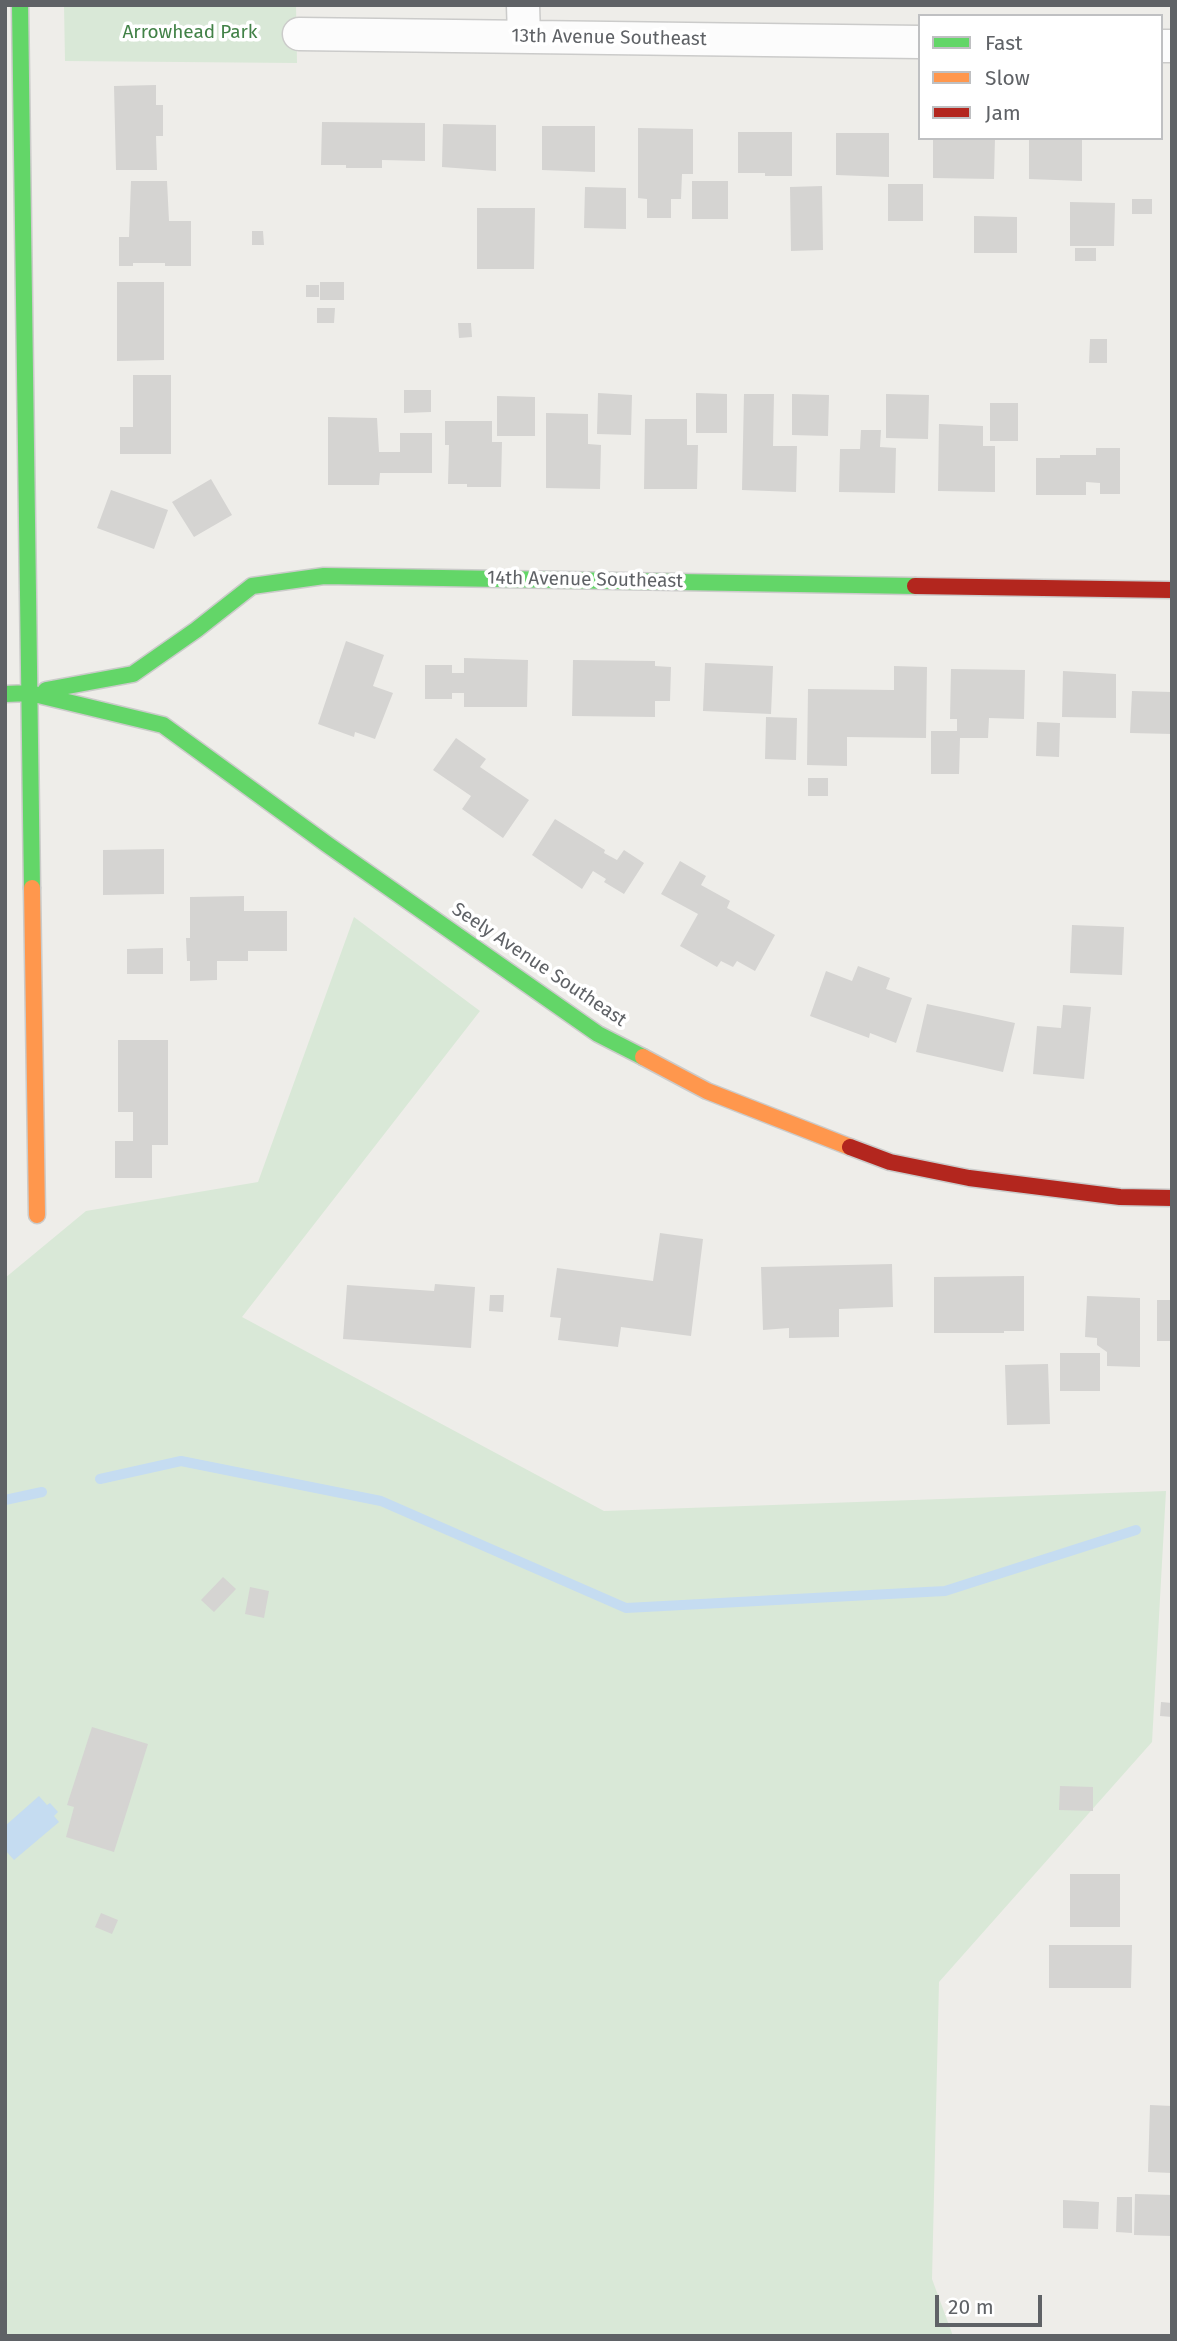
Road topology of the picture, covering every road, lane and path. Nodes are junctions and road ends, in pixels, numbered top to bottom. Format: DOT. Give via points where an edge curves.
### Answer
graph roads {
  1 [pos="20,5"];
  2 [pos="523,5"];
  3 [pos="299,34"];
  4 [pos="524,37"];
  5 [pos="918,43"];
  6 [pos="14,244"];
  7 [pos="1172,590"];
  8 [pos="30,693"];
  9 [pos="5,694"];
  10 [pos="1172,1198"];
  11 [pos="37,1215"];
  1 -- 6 [label="street"];
  2 -- 4 [label="street"];
  3 -- 4 [label="street, 13th Avenue Southeast"];
  4 -- 5 [label="street, 13th Avenue Southeast"];
  6 -- 8 [label="street"];
  7 -- 8 [label="street, 14th Avenue Southeast" via="324,576 252,586 133,674"];
  8 -- 9 [label="street, Seely Avenue Southeast"];
  8 -- 10 [label="street, Seely Avenue Southeast" via="163,725 598,1034 707,1091 890,1162 969,1178 1120,1197"];
  8 -- 11 [label="street"];
}
